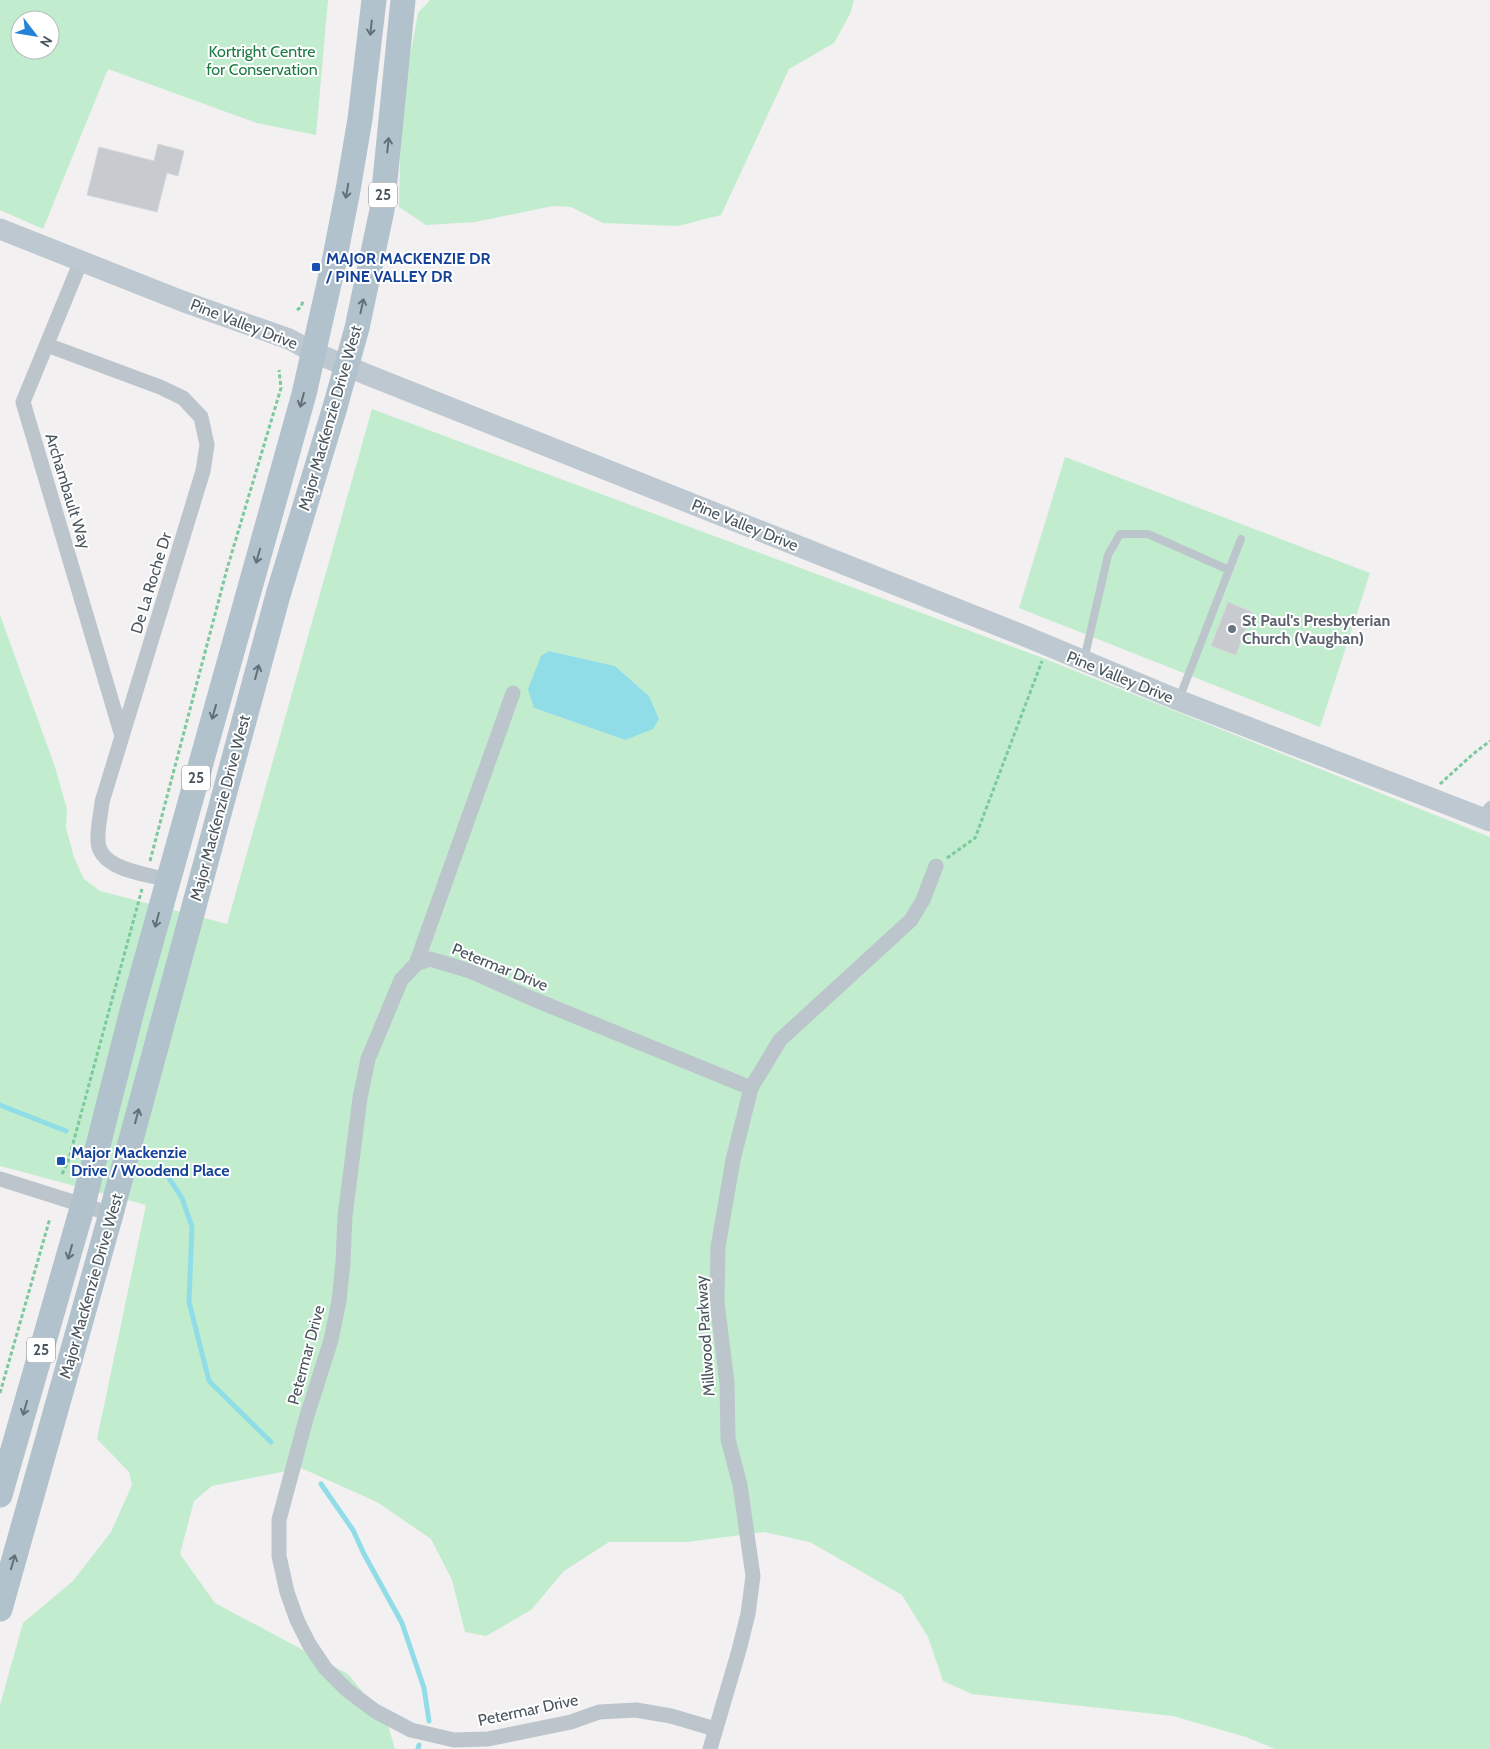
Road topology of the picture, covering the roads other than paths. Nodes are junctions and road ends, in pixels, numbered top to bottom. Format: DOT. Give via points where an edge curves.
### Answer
graph roads {
  1 [pos="374,0"];
  2 [pos="403,0"];
  3 [pos="3,233"];
  4 [pos="81,261"];
  5 [pos="47,345"];
  6 [pos="314,352"];
  7 [pos="346,366"];
  8 [pos="1241,538"];
  9 [pos="1229,570"];
  10 [pos="1084,662"];
  11 [pos="513,693"];
  12 [pos="1178,700"];
  13 [pos="122,736"];
  14 [pos="1486,814"];
  15 [pos="936,866"];
  16 [pos="157,877"];
  17 [pos="416,964"];
  18 [pos="750,1088"];
  19 [pos="0,1179"];
  20 [pos="83,1205"];
  21 [pos="111,1214"];
  22 [pos="0,1495"];
  23 [pos="0,1609"];
  24 [pos="715,1729"];
  25 [pos="710,1749"];
  1 -- 6 [label="main road, Major MacKenzie Drive West / 25, one-way" via="358,128"];
  7 -- 2 [label="main road, Major MacKenzie Drive West / 25, one-way" via="382,210"];
  3 -- 4 [label="street, Pine Valley Drive"];
  4 -- 5 [label="street, Archambault Way"];
  4 -- 6 [label="street, Pine Valley Drive" via="289,339"];
  5 -- 13 [label="street, Archambault Way" via="23,402"];
  5 -- 13 [label="street, De La Roche Dr" via="160,387 183,398 202,417 207,445 204,471"];
  6 -- 7 [label="street, Pine Valley Drive"];
  6 -- 16 [label="main road, Major MacKenzie Drive West / 25, one-way"];
  7 -- 10 [label="street, Pine Valley Drive"];
  21 -- 7 [label="main road, Major MacKenzie Drive West / 25, one-way" via="278,595"];
  8 -- 9 [label="lane"];
  9 -- 10 [label="lane" via="1148,534 1120,534 1108,556"];
  9 -- 12 [label="lane"];
  10 -- 12 [label="street, Pine Valley Drive"];
  11 -- 17 [label="street"];
  12 -- 14 [label="street, Pine Valley Drive" via="1426,796"];
  13 -- 16 [label="street, De La Roche Dr" via="102,802 98,843 105,859 118,867"];
  15 -- 18 [label="street, Millwood Parkway" via="911,920 780,1040"];
  16 -- 20 [label="main road, Major MacKenzie Drive West / 25, one-way" via="134,1007"];
  17 -- 18 [label="street, Petermar Drive" via="430,959 470,971"];
  17 -- 24 [label="street, Petermar Drive" via="401,980 368,1059 344,1216 339,1300 331,1340 279,1520 279,1556 297,1620 325,1668 347,1690 375,1711 411,1730 454,1740 488,1739 570,1722 599,1712 636,1710"];
  18 -- 24 [label="street, Millwood Parkway" via="718,1247 717,1302 727,1383 728,1439 740,1485 753,1576 740,1650"];
  19 -- 20 [label="street"];
  20 -- 21 [label="street"];
  20 -- 22 [label="main road, Major MacKenzie Drive West / 25, one-way"];
  23 -- 21 [label="main road, Major MacKenzie Drive West / 25, one-way"];
  24 -- 25 [label="street, Millwood Parkway"];
}
